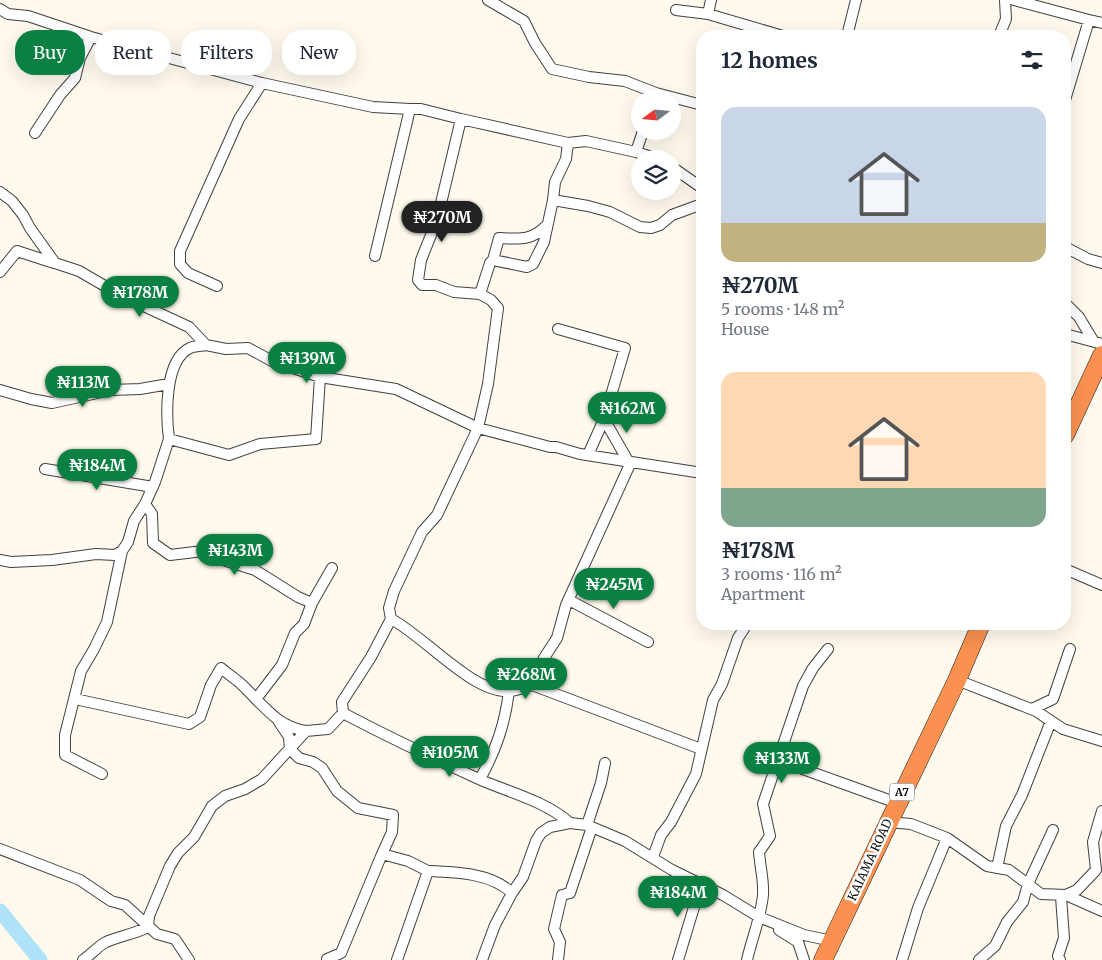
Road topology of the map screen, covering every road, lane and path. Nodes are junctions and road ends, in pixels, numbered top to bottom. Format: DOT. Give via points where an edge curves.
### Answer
graph roads {
  1 [pos="488,0"];
  2 [pos="711,0"];
  3 [pos="856,0"];
  4 [pos="1005,0"];
  5 [pos="1014,0"];
  6 [pos="0,9"];
  7 [pos="676,10"];
  8 [pos="708,14"];
  9 [pos="1089,20"];
  10 [pos="1102,24"];
  11 [pos="763,30"];
  12 [pos="848,30"];
  13 [pos="1001,30"];
  14 [pos="91,37"];
  15 [pos="1071,80"];
  16 [pos="262,83"];
  17 [pos="643,90"];
  18 [pos="681,100"];
  19 [pos="696,103"];
  20 [pos="410,109"];
  21 [pos="461,119"];
  22 [pos="35,133"];
  23 [pos="568,143"];
  24 [pos="631,151"];
  25 [pos="681,173"];
  26 [pos="696,184"];
  27 [pos="0,192"];
  28 [pos="553,200"];
  29 [pos="696,206"];
  30 [pos="546,226"];
  31 [pos="1071,250"];
  32 [pos="375,256"];
  33 [pos="493,260"];
  34 [pos="55,263"];
  35 [pos="1102,263"];
  36 [pos="0,272"];
  37 [pos="217,286"];
  38 [pos="480,294"];
  39 [pos="1071,309"];
  40 [pos="558,328"];
  41 [pos="1071,336"];
  42 [pos="206,344"];
  43 [pos="1099,347"];
  44 [pos="320,378"];
  45 [pos="169,384"];
  46 [pos="0,390"];
  47 [pos="1071,418"];
  48 [pos="604,419"];
  49 [pos="478,428"];
  50 [pos="169,439"];
  51 [pos="588,455"];
  52 [pos="629,462"];
  53 [pos="45,469"];
  54 [pos="696,472"];
  55 [pos="153,487"];
  56 [pos="145,504"];
  57 [pos="122,551"];
  58 [pos="0,560"];
  59 [pos="332,568"];
  60 [pos="1071,572"];
  61 [pos="1102,585"];
  62 [pos="568,600"];
  63 [pos="312,603"];
  64 [pos="391,619"];
  65 [pos="743,630"];
  66 [pos="978,630"];
  67 [pos="648,642"];
  68 [pos="828,648"];
  69 [pos="1070,649"];
  70 [pos="956,680"];
  71 [pos="532,685"];
  72 [pos="509,691"];
  73 [pos="75,699"];
  74 [pos="256,699"];
  75 [pos="1032,709"];
  76 [pos="343,713"];
  77 [pos="1051,721"];
  78 [pos="278,722"];
  79 [pos="306,731"];
  80 [pos="1102,741"];
  81 [pos="290,749"];
  82 [pos="701,749"];
  83 [pos="778,760"];
  84 [pos="604,763"];
  85 [pos="102,774"];
  86 [pos="480,779"];
  87 [pos="897,803"];
  88 [pos="1102,811"];
  89 [pos="888,822"];
  90 [pos="570,823"];
  91 [pos="590,826"];
  92 [pos="1053,830"];
  93 [pos="947,838"];
  94 [pos="0,849"];
  95 [pos="382,854"];
  96 [pos="653,857"];
  97 [pos="997,868"];
  98 [pos="1099,868"];
  99 [pos="428,871"];
  100 [pos="701,884"];
  101 [pos="1028,884"];
  102 [pos="512,893"];
  103 [pos="1066,895"];
  104 [pos="1102,911"];
  105 [pos="759,917"];
  106 [pos="148,928"];
  107 [pos="832,941"];
  108 [pos="327,959"];
  109 [pos="83,960"];
  110 [pos="189,960"];
  111 [pos="397,960"];
  112 [pos="482,960"];
  113 [pos="558,960"];
  114 [pos="678,960"];
  115 [pos="747,960"];
  116 [pos="804,960"];
  117 [pos="823,960"];
  118 [pos="902,960"];
  119 [pos="979,960"];
  120 [pos="1060,960"];
  1 -- 17 [label="street" via="524,22 552,69 625,81"];
  2 -- 8 [label="street"];
  3 -- 12 [label="street"];
  4 -- 13 [label="street" via="1006,19"];
  5 -- 9 [label="street"];
  6 -- 14 [label="street"];
  7 -- 8 [label="street"];
  8 -- 11 [label="street"];
  9 -- 10 [label="street"];
  9 -- 15 [label="street"];
  14 -- 16 [label="street"];
  14 -- 22 [label="street" via="80,58 75,78"];
  16 -- 20 [label="street" via="373,107"];
  16 -- 37 [label="street" via="239,119 180,251 180,264 188,273"];
  18 -- 19 [label="street"];
  20 -- 21 [label="street"];
  20 -- 32 [label="street"];
  21 -- 23 [label="street"];
  21 -- 38 [label="street" via="437,220 421,260 418,280 422,284 454,292"];
  23 -- 24 [label="street" via="586,141"];
  23 -- 28 [label="street" via="566,159 554,182"];
  25 -- 26 [label="street"];
  27 -- 34 [label="street" via="23,215"];
  28 -- 29 [label="street" via="610,212 640,227 651,228 672,215"];
  28 -- 30 [label="street"];
  30 -- 33 [label="street" via="529,239 499,238"];
  30 -- 33 [label="street" via="544,242 533,264 527,267"];
  31 -- 35 [label="street"];
  33 -- 38 [label="street"];
  34 -- 36 [label="street" via="17,251"];
  34 -- 42 [label="street" via="78,271 122,296 190,327"];
  38 -- 49 [label="street" via="498,308 488,384"];
  39 -- 43 [label="street"];
  40 -- 48 [label="street" via="625,348"];
  41 -- 43 [label="street"];
  42 -- 44 [label="street" via="226,349 248,348 272,361"];
  42 -- 45 [label="street" via="189,348 176,363"];
  43 -- 47 [label="highway"];
  44 -- 49 [label="street" via="396,389"];
  44 -- 50 [label="street" via="316,439 260,444 229,455"];
  45 -- 46 [label="street" via="110,390 52,403"];
  45 -- 50 [label="street" via="166,415"];
  48 -- 51 [label="street"];
  48 -- 52 [label="street"];
  49 -- 51 [label="street"];
  49 -- 64 [label="street" via="437,515 422,532 394,591 389,608"];
  50 -- 55 [label="street"];
  51 -- 52 [label="street"];
  52 -- 54 [label="street"];
  52 -- 62 [label="street"];
  53 -- 55 [label="street"];
  55 -- 56 [label="street"];
  56 -- 57 [label="street"];
  56 -- 63 [label="street" via="152,514 153,542 170,555 203,551 256,570"];
  57 -- 58 [label="street" via="115,555 96,554 52,560"];
  57 -- 73 [label="street" via="107,622 81,671"];
  59 -- 63 [label="street"];
  60 -- 61 [label="street"];
  62 -- 67 [label="street"];
  62 -- 71 [label="street" via="557,638"];
  63 -- 74 [label="street" via="282,665"];
  64 -- 72 [label="street" via="456,668 490,688"];
  64 -- 76 [label="street" via="342,702"];
  65 -- 82 [label="street" via="713,700"];
  66 -- 70 [label="highway, KAIAMA ROAD / A7"];
  68 -- 83 [label="street" via="802,686"];
  69 -- 75 [label="street" via="1053,699"];
  70 -- 75 [label="street"];
  70 -- 87 [label="highway, KAIAMA ROAD / A7"];
  71 -- 72 [label="street"];
  71 -- 82 [label="street"];
  72 -- 86 [label="street" via="506,715 494,754"];
  73 -- 74 [label="street" via="189,724 200,717 221,668"];
  73 -- 85 [label="street" via="65,735 65,755"];
  74 -- 78 [label="street"];
  75 -- 77 [label="street"];
  76 -- 79 [label="street" via="328,729"];
  76 -- 86 [label="street"];
  77 -- 80 [label="street" via="1062,729"];
  77 -- 97 [label="street" via="1006,826"];
  78 -- 79 [label="street" via="294,730"];
  78 -- 81 [label="street" via="289,738"];
  79 -- 81 [label="street"];
  81 -- 95 [label="street" via="299,758 322,768 337,791 358,808 393,815 392,832"];
  81 -- 106 [label="street" via="262,779 225,796 212,806 194,837 170,866 149,916"];
  82 -- 96 [label="street" via="696,774 661,835"];
  83 -- 87 [label="street"];
  83 -- 105 [label="street" via="763,804 770,836 759,852 763,893"];
  84 -- 91 [label="street"];
  86 -- 90 [label="street" via="558,812"];
  87 -- 89 [label="highway, KAIAMA ROAD / A7"];
  88 -- 98 [label="street" via="1093,842"];
  89 -- 93 [label="street" via="911,824"];
  89 -- 107 [label="highway, KAIAMA ROAD / A7"];
  90 -- 91 [label="street"];
  90 -- 102 [label="street" via="550,827 541,833 523,877"];
  91 -- 96 [label="street"];
  91 -- 113 [label="street" via="570,892 562,895 554,929 560,942"];
  92 -- 101 [label="street"];
  93 -- 97 [label="street" via="987,866"];
  93 -- 118 [label="street" via="918,908"];
  94 -- 106 [label="street" via="80,880 111,901 125,905"];
  95 -- 99 [label="street"];
  95 -- 108 [label="street" via="341,953"];
  96 -- 100 [label="street"];
  97 -- 101 [label="street" via="1009,870"];
  98 -- 103 [label="street" via="1077,890"];
  99 -- 102 [label="street" via="475,875 502,883"];
  99 -- 111 [label="street"];
  100 -- 105 [label="street"];
  100 -- 114 [label="street"];
  101 -- 103 [label="street" via="1042,894"];
  101 -- 119 [label="street" via="1023,902 1007,922 995,946"];
  102 -- 112 [label="street"];
  103 -- 104 [label="street"];
  103 -- 120 [label="street" via="1061,898 1064,938 1058,956"];
  105 -- 107 [label="street"];
  105 -- 115 [label="street"];
  105 -- 116 [label="street" via="798,942"];
  106 -- 109 [label="street" via="104,943"];
  106 -- 110 [label="street" via="157,934 175,938"];
  107 -- 117 [label="highway, KAIAMA ROAD / A7"];
}
